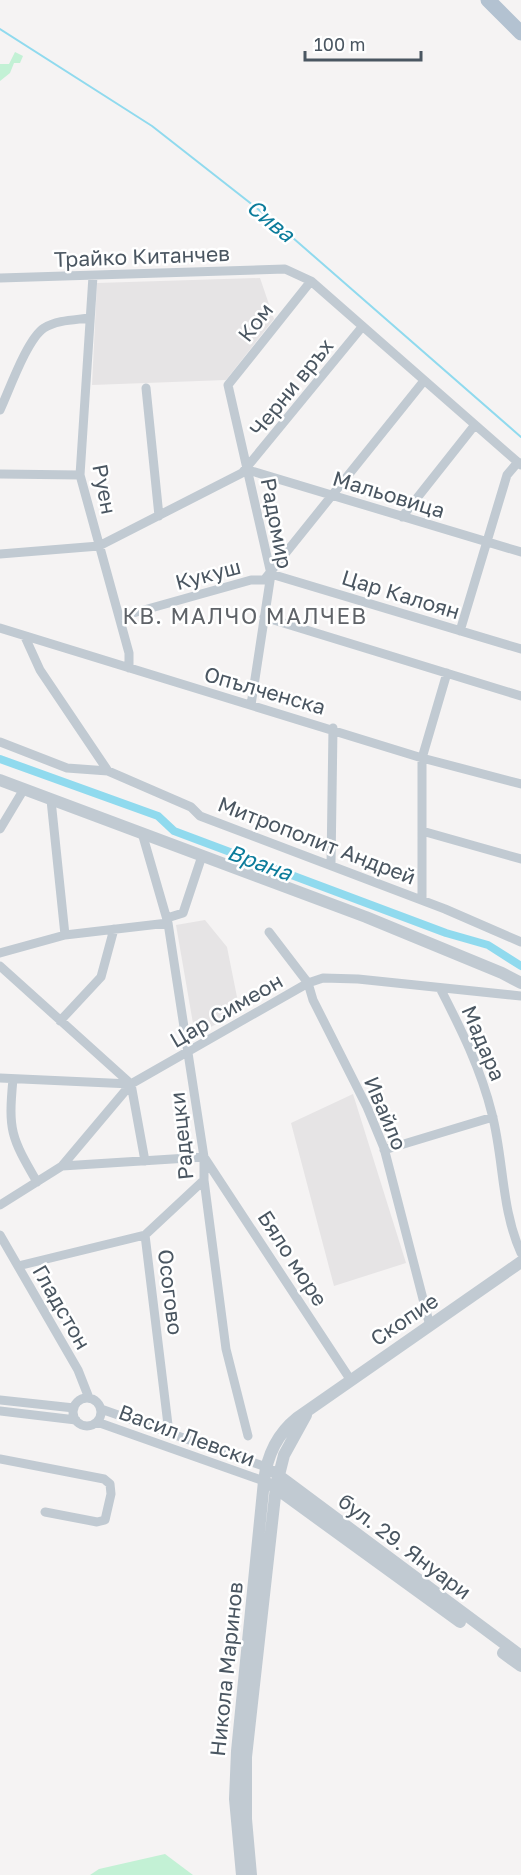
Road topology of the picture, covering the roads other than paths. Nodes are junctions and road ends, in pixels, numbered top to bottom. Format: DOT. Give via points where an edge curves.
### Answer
graph roads {
  1 [pos="488,0"];
  2 [pos="521,33"];
  3 [pos="93,276"];
  4 [pos="0,278"];
  5 [pos="311,280"];
  6 [pos="89,318"];
  7 [pos="362,327"];
  8 [pos="423,381"];
  9 [pos="228,385"];
  10 [pos="147,388"];
  11 [pos="0,410"];
  12 [pos="474,426"];
  13 [pos="519,463"];
  14 [pos="248,470"];
  15 [pos="0,474"];
  16 [pos="80,475"];
  17 [pos="332,496"];
  18 [pos="159,516"];
  19 [pos="402,517"];
  20 [pos="488,542"];
  21 [pos="99,546"];
  22 [pos="521,552"];
  23 [pos="0,554"];
  24 [pos="271,574"];
  25 [pos="119,617"];
  26 [pos="264,617"];
  27 [pos="0,628"];
  28 [pos="460,631"];
  29 [pos="25,637"];
  30 [pos="521,649"];
  31 [pos="129,668"];
  32 [pos="447,673"];
  33 [pos="521,696"];
  34 [pos="250,705"];
  35 [pos="333,729"];
  36 [pos="0,741"];
  37 [pos="422,758"];
  38 [pos="108,771"];
  39 [pos="0,780"];
  40 [pos="521,784"];
  41 [pos="24,789"];
  42 [pos="51,800"];
  43 [pos="0,829"];
  44 [pos="422,831"];
  45 [pos="142,833"];
  46 [pos="202,856"];
  47 [pos="521,860"];
  48 [pos="331,865"];
  49 [pos="422,900"];
  50 [pos="168,921"];
  51 [pos="114,929"];
  52 [pos="269,932"];
  53 [pos="65,935"];
  54 [pos="521,942"];
  55 [pos="0,953"];
  56 [pos="0,966"];
  57 [pos="308,983"];
  58 [pos="521,983"];
  59 [pos="440,988"];
  60 [pos="521,996"];
  61 [pos="60,1021"];
  62 [pos="189,1052"];
  63 [pos="0,1078"];
  64 [pos="13,1079"];
  65 [pos="130,1084"];
  66 [pos="493,1116"];
  67 [pos="384,1150"];
  68 [pos="204,1157"];
  69 [pos="145,1161"];
  70 [pos="62,1166"];
  71 [pos="204,1180"];
  72 [pos="37,1182"];
  73 [pos="0,1205"];
  74 [pos="0,1235"];
  75 [pos="145,1235"];
  76 [pos="521,1253"];
  77 [pos="521,1262"];
  78 [pos="18,1266"];
  79 [pos="430,1326"];
  80 [pos="350,1379"];
  81 [pos="88,1398"];
  82 [pos="0,1400"];
  83 [pos="74,1408"];
  84 [pos="101,1408"];
  85 [pos="310,1409"];
  86 [pos="0,1412"];
  87 [pos="76,1420"];
  88 [pos="97,1422"];
  89 [pos="169,1433"];
  90 [pos="248,1436"];
  91 [pos="0,1459"];
  92 [pos="266,1467"];
  93 [pos="277,1480"];
  94 [pos="264,1481"];
  95 [pos="292,1498"];
  96 [pos="45,1512"];
  97 [pos="273,1514"];
  98 [pos="521,1656"];
  99 [pos="521,1666"];
  100 [pos="242,1875"];
  101 [pos="251,1875"];
  1 -- 2 [label="main road"];
  3 -- 4 [label="street, Трайко Китанчев"];
  3 -- 5 [label="street, Трайко Китанчев" via="285,269"];
  3 -- 6 [label="street, Руен"];
  5 -- 7 [label="street"];
  5 -- 9 [label="street, Ком"];
  6 -- 11 [label="street" via="60,322 44,329 28,351"];
  6 -- 16 [label="street, Руен"];
  7 -- 8 [label="street"];
  7 -- 14 [label="street, Черни връх"];
  8 -- 12 [label="street"];
  8 -- 17 [label="street"];
  9 -- 14 [label="street, Радомир"];
  10 -- 18 [label="street"];
  12 -- 13 [label="street"];
  12 -- 19 [label="street"];
  13 -- 20 [label="street" via="507,475"];
  14 -- 17 [label="street, Мальовица"];
  14 -- 18 [label="street"];
  14 -- 24 [label="street, Радомир"];
  15 -- 16 [label="street"];
  16 -- 21 [label="street, Руен"];
  17 -- 19 [label="street, Мальовица"];
  17 -- 24 [label="street"];
  18 -- 21 [label="street"];
  19 -- 20 [label="street, Мальовица"];
  20 -- 22 [label="street, Мальовица"];
  20 -- 28 [label="street"];
  21 -- 23 [label="street"];
  21 -- 25 [label="street, Руен"];
  24 -- 25 [label="street, Кукуш" via="264,580 251,580"];
  24 -- 26 [label="street, Радомир"];
  24 -- 28 [label="street, Цар Калоян"];
  25 -- 31 [label="street, Руен"];
  26 -- 32 [label="street"];
  26 -- 34 [label="street, Радомир"];
  27 -- 29 [label="street, Опълченска"];
  28 -- 30 [label="street, Цар Калоян"];
  29 -- 31 [label="street, Опълченска"];
  29 -- 38 [label="street" via="40,670"];
  31 -- 34 [label="street, Опълченска"];
  32 -- 33 [label="street"];
  32 -- 37 [label="street"];
  34 -- 35 [label="street, Опълченска"];
  35 -- 37 [label="street, Опълченска"];
  35 -- 48 [label="street"];
  36 -- 38 [label="street, Митрополит Андрей" via="67,768"];
  37 -- 40 [label="street, Опълченска"];
  37 -- 44 [label="street"];
  38 -- 48 [label="street, Митрополит Андрей" via="191,807 200,816"];
  39 -- 41 [label="street"];
  41 -- 42 [label="street"];
  41 -- 43 [label="street"];
  42 -- 45 [label="street"];
  42 -- 53 [label="street"];
  44 -- 47 [label="street"];
  44 -- 49 [label="street"];
  45 -- 46 [label="street"];
  45 -- 50 [label="street, Радецки"];
  46 -- 50 [label="street" via="183,913"];
  46 -- 58 [label="street" via="366,917"];
  48 -- 49 [label="street, Митрополит Андрей"];
  49 -- 54 [label="street, Митрополит Андрей"];
  50 -- 51 [label="street"];
  50 -- 62 [label="street, Радецки"];
  51 -- 53 [label="street"];
  51 -- 61 [label="street" via="101,977"];
  52 -- 57 [label="street, Ивайло"];
  53 -- 55 [label="street"];
  56 -- 61 [label="street"];
  57 -- 59 [label="street, Цар Симеон" via="323,978 358,979"];
  57 -- 62 [label="street, Цар Симеон"];
  57 -- 67 [label="street, Ивайло"];
  59 -- 60 [label="street, Цар Симеон"];
  59 -- 66 [label="street, Мадара" via="477,1063"];
  61 -- 65 [label="street"];
  62 -- 65 [label="street, Цар Симеон"];
  62 -- 68 [label="street, Радецки"];
  63 -- 64 [label="street"];
  64 -- 65 [label="street"];
  64 -- 72 [label="street" via="9,1120 17,1147"];
  65 -- 69 [label="street"];
  65 -- 70 [label="street, Цар Симеон"];
  66 -- 67 [label="street"];
  66 -- 76 [label="street, Мадара" via="512,1232"];
  67 -- 79 [label="street, Ивайло"];
  68 -- 69 [label="street"];
  68 -- 71 [label="street, Радецки"];
  68 -- 80 [label="street, Бяло море"];
  69 -- 70 [label="street"];
  70 -- 72 [label="street, Цар Симеон"];
  71 -- 75 [label="street, Осогово"];
  71 -- 90 [label="street, Радецки" via="226,1349"];
  72 -- 73 [label="street, Цар Симеон"];
  74 -- 78 [label="street, Гладстон"];
  75 -- 78 [label="street"];
  75 -- 89 [label="street, Осогово"];
  77 -- 79 [label="street, Скопие"];
  78 -- 81 [label="street, Гладстон" via="82,1379"];
  79 -- 80 [label="street, Скопие"];
  80 -- 85 [label="street, Скопие"];
  81 -- 83 [label="street"];
  81 -- 84 [label="street"];
  82 -- 83 [label="street"];
  83 -- 87 [label="street"];
  84 -- 88 [label="street"];
  84 -- 89 [label="street, Васил Левски"];
  85 -- 92 [label="street, Скопие" via="282,1433"];
  85 -- 93 [label="street, Скопие" via="288,1445"];
  86 -- 87 [label="street"];
  87 -- 88 [label="street" via="84,1426"];
  88 -- 94 [label="street, Васил Левски"];
  89 -- 92 [label="street, Васил Левски"];
  91 -- 96 [label="street" via="104,1479 110,1484 105,1520 97,1522"];
  92 -- 93 [label="street, бул. 29. Януари"];
  92 -- 94 [label="street, Никола Маринов"];
  93 -- 94 [label="street, бул. 29. Януари"];
  93 -- 95 [label="street, бул. 29. Януари"];
  93 -- 97 [label="street, Никола Маринов"];
  93 -- 98 [label="street, бул. 29. Януари"];
  94 -- 100 [label="street, Никола Маринов" via="237,1751 235,1799"];
  95 -- 97 [label="street"];
  95 -- 99 [label="street, бул. 29. Януари"];
  97 -- 101 [label="street, Никола Маринов" via="246,1757"];
}
